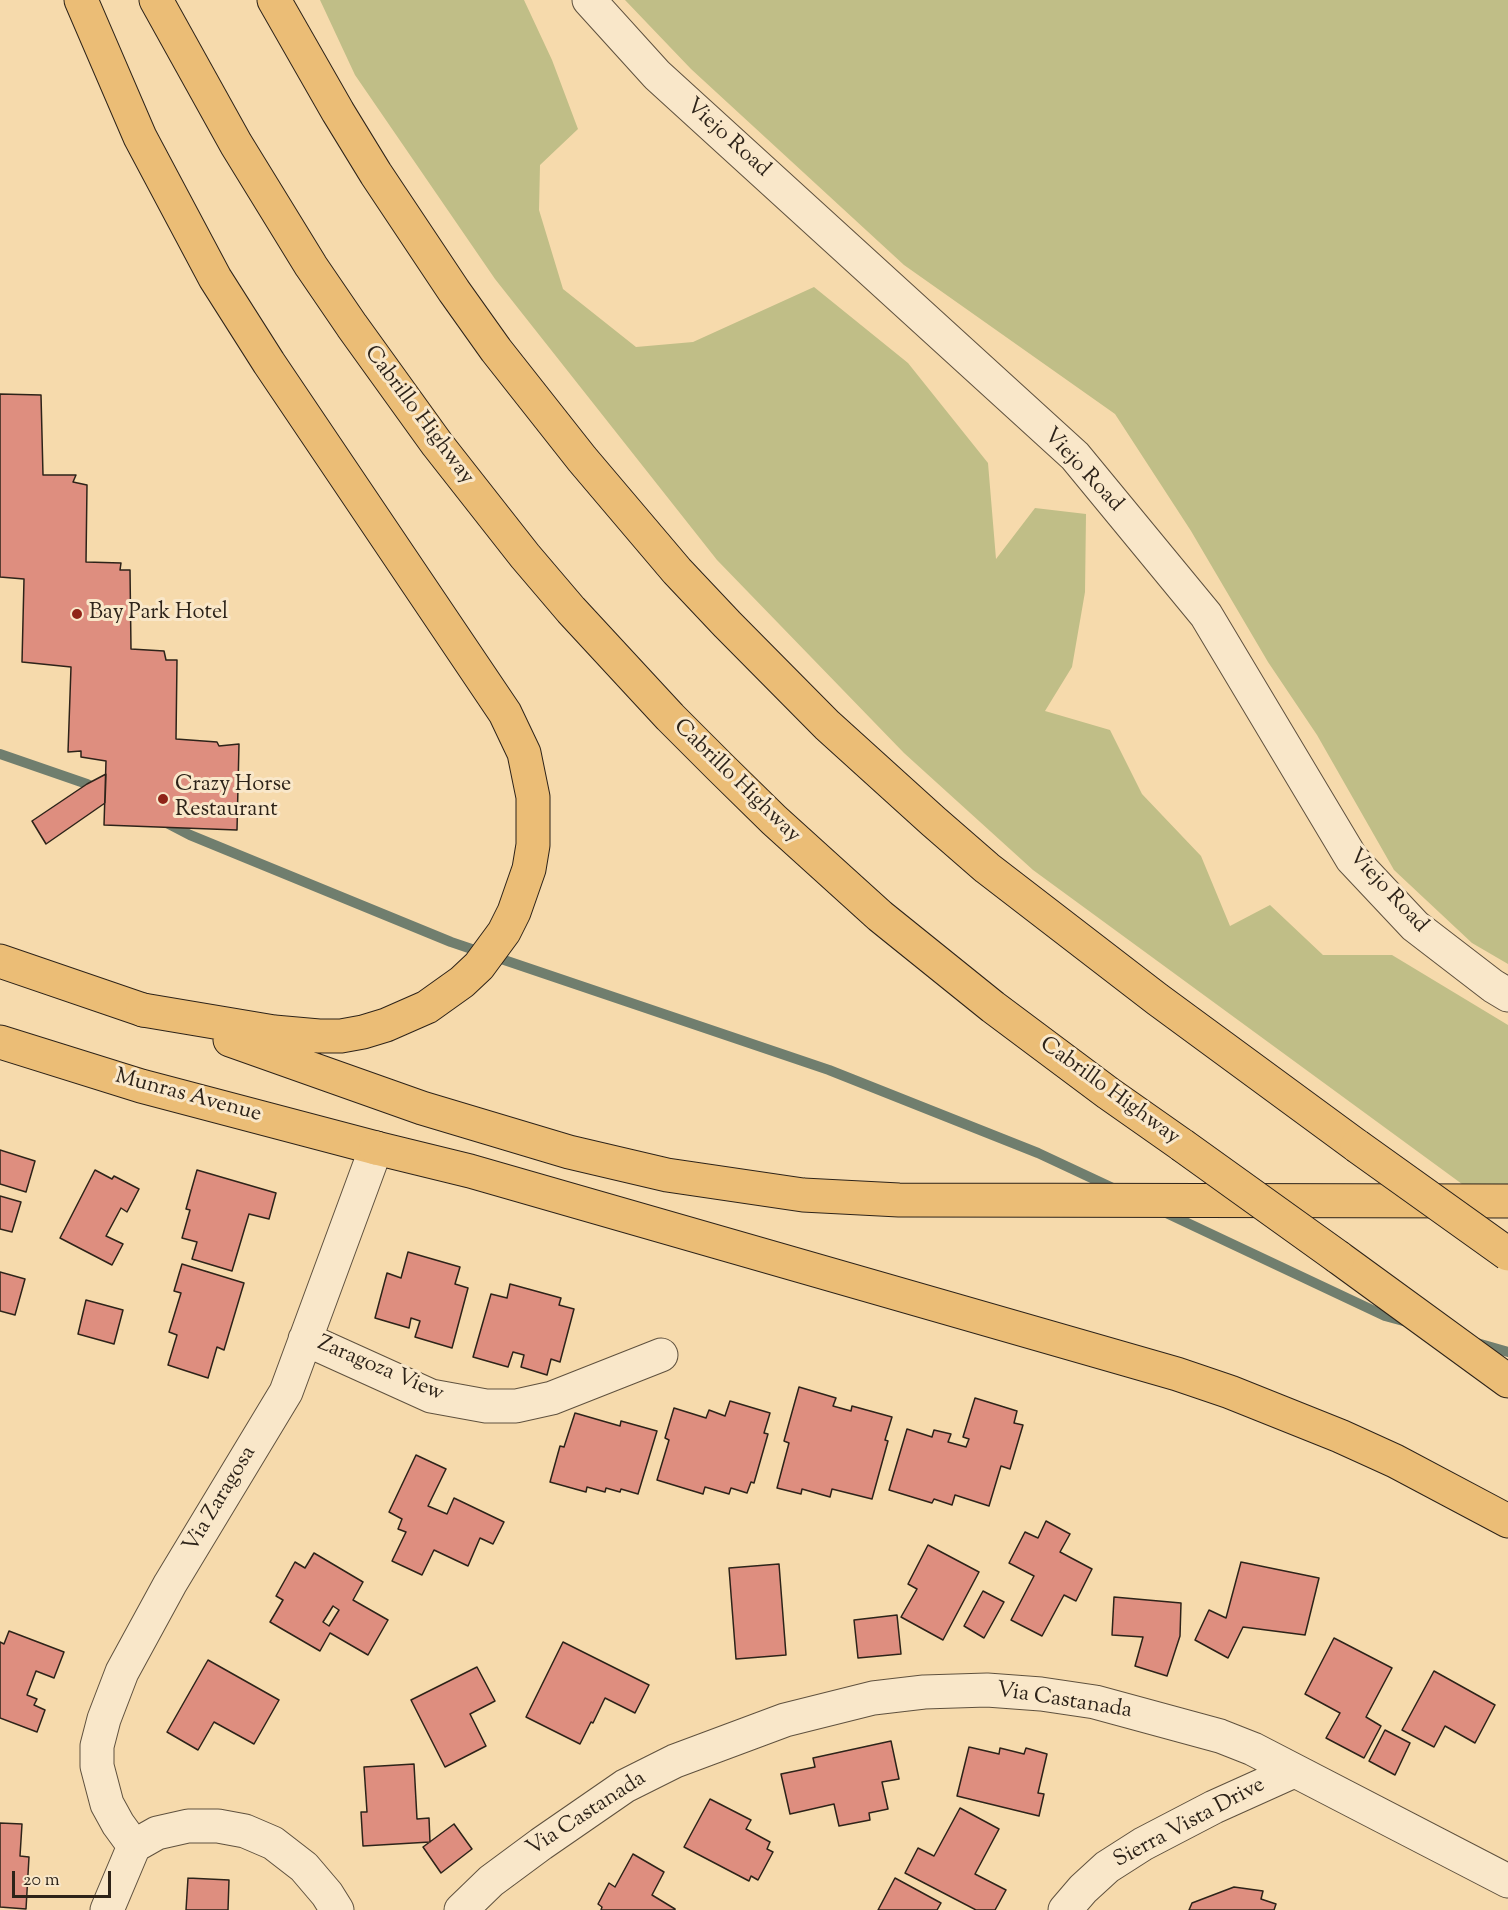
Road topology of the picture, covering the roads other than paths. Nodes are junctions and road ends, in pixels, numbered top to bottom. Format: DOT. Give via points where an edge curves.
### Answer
graph roads {
  1 [pos="81,0"];
  2 [pos="156,0"];
  3 [pos="274,0"];
  4 [pos="589,0"];
  5 [pos="0,961"];
  6 [pos="1508,995"];
  7 [pos="143,1010"];
  8 [pos="0,1042"];
  9 [pos="376,1149"];
  10 [pos="1508,1200"];
  11 [pos="1508,1254"];
  12 [pos="305,1339"];
  13 [pos="661,1355"];
  14 [pos="1508,1381"];
  15 [pos="1508,1521"];
  16 [pos="1294,1771"];
  17 [pos="134,1846"];
  18 [pos="1508,1881"];
  19 [pos="107,1910"];
  20 [pos="337,1910"];
  21 [pos="461,1910"];
  22 [pos="1065,1910"];
  1 -- 7 [label="main road" via="140,137 215,278 505,713 524,753 533,797 534,845 529,869 504,932 479,966 427,1007 386,1025 341,1036 274,1032"];
  2 -- 14 [label="main road, Cabrillo Highway, bridge" via="236,144 352,326 437,444 525,556 662,709 774,820 880,916 993,1007"];
  3 -- 11 [label="main road, bridge" via="376,174 478,325 582,459 727,624 827,725 987,868 1157,999"];
  4 -- 6 [label="street, Viejo Road" via="657,75 1075,456 1206,615 1352,859 1415,926"];
  5 -- 7 [label="main road"];
  7 -- 10 [label="main road" via="523,1140 678,1177 757,1189 899,1200"];
  8 -- 9 [label="main road, Munras Avenue" via="141,1086"];
  9 -- 12 [label="street, Via Zaragosa"];
  9 -- 15 [label="main road, Munras Avenue" via="470,1171 1177,1374 1272,1408 1367,1449"];
  12 -- 13 [label="street, Zaragoza View" via="431,1396 486,1406 516,1406 552,1398"];
  12 -- 17 [label="street, Via Zaragosa" via="286,1392 170,1584 122,1672 105,1719 97,1746 97,1766 107,1804"];
  16 -- 18 [label="street, Via Castanada"];
  16 -- 21 [label="street, Via Castanada" via="1220,1736 1095,1702 987,1690 873,1698 785,1720 675,1761 625,1786 491,1881"];
  16 -- 22 [label="street, Sierra Vista Drive" via="1143,1844 1107,1867"];
  17 -- 19 [label="street"];
  17 -- 20 [label="street" via="157,1833 188,1827 218,1826 245,1831 273,1843 304,1867"];
}
